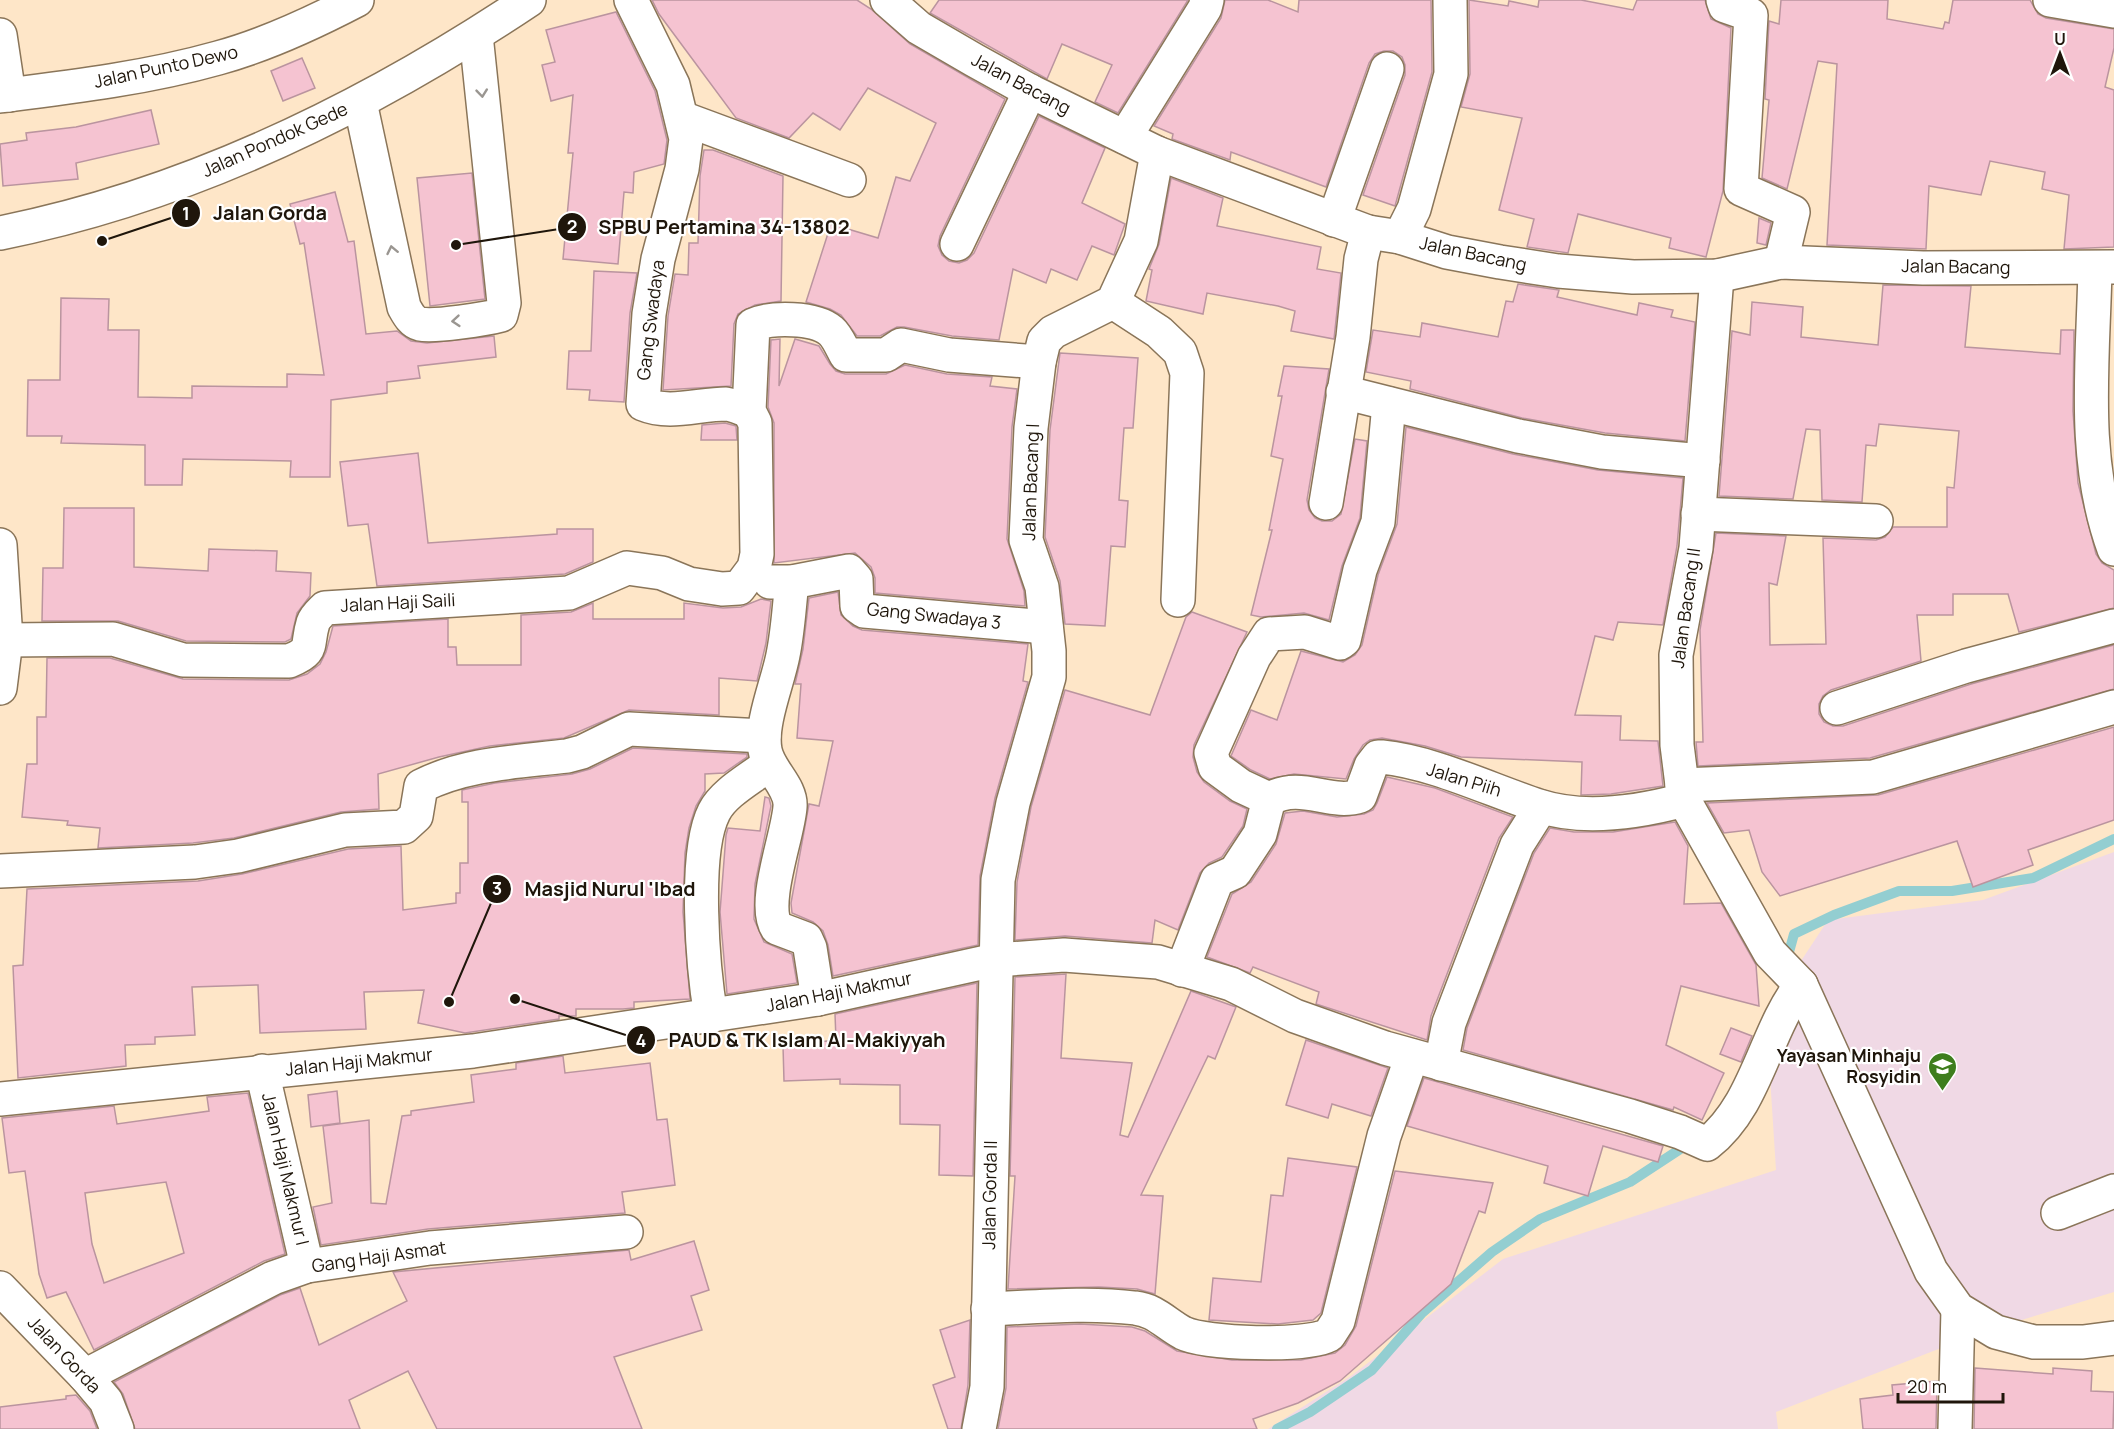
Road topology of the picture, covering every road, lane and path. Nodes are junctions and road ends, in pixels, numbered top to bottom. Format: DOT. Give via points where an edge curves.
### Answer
graph roads {
  1 [pos="357,0"];
  2 [pos="529,0"];
  3 [pos="631,0"];
  4 [pos="887,0"];
  5 [pos="1207,0"];
  6 [pos="1450,0"];
  7 [pos="1723,0"];
  8 [pos="2050,0"];
  9 [pos="2114,11"];
  10 [pos="0,35"];
  11 [pos="476,35"];
  12 [pos="1387,69"];
  13 [pos="1030,91"];
  14 [pos="4,95"];
  15 [pos="360,102"];
  16 [pos="682,118"];
  17 [pos="1125,137"];
  18 [pos="1157,153"];
  19 [pos="849,180"];
  20 [pos="1334,220"];
  21 [pos="1368,232"];
  22 [pos="0,233"];
  23 [pos="1400,237"];
  24 [pos="957,244"];
  25 [pos="1781,262"];
  26 [pos="2104,268"];
  27 [pos="1717,276"];
  28 [pos="1113,302"];
  29 [pos="1039,362"];
  30 [pos="1342,392"];
  31 [pos="1389,404"];
  32 [pos="749,411"];
  33 [pos="1703,461"];
  34 [pos="1326,503"];
  35 [pos="1698,514"];
  36 [pos="1876,521"];
  37 [pos="0,545"];
  38 [pos="2114,549"];
  39 [pos="745,582"];
  40 [pos="792,582"];
  41 [pos="1178,600"];
  42 [pos="2114,626"];
  43 [pos="1046,627"];
  44 [pos="6,640"];
  45 [pos="0,688"];
  46 [pos="2114,707"];
  47 [pos="1837,708"];
  48 [pos="767,750"];
  49 [pos="1683,792"];
  50 [pos="1269,799"];
  51 [pos="1541,807"];
  52 [pos="0,871"];
  53 [pos="995,960"];
  54 [pos="1182,970"];
  55 [pos="1798,982"];
  56 [pos="818,999"];
  57 [pos="711,1016"];
  58 [pos="1426,1060"];
  59 [pos="262,1071"];
  60 [pos="0,1099"];
  61 [pos="2114,1191"];
  62 [pos="2058,1213"];
  63 [pos="626,1232"];
  64 [pos="307,1266"];
  65 [pos="0,1288"];
  66 [pos="988,1309"];
  67 [pos="1958,1309"];
  68 [pos="2114,1338"];
  69 [pos="85,1376"];
  70 [pos="117,1429"];
  71 [pos="980,1429"];
  72 [pos="1955,1429"];
  1 -- 14 [label="street, Jalan Punto Dewo" via="272,40 217,58 86,84"];
  2 -- 11 [label="street, Jalan Pondok Gede"];
  3 -- 16 [label="street, Gang Swadaya" via="661,57"];
  4 -- 13 [label="street, Jalan Bacang" via="919,27"];
  5 -- 17 [label="street" via="1158,88"];
  6 -- 23 [label="street" via="1451,74 1414,209"];
  7 -- 25 [label="street" via="1725,6 1751,15 1741,189 1793,212"];
  8 -- 9 [label="street"];
  10 -- 14 [label="street"];
  11 -- 15 [label="street, Jalan Pondok Gede"];
  11 -- 15 [label="street, one-way" via="504,303 501,315 420,324 410,318 404,307"];
  12 -- 20 [label="street"];
  13 -- 17 [label="street, Jalan Bacang"];
  13 -- 24 [label="street"];
  15 -- 22 [label="street, Jalan Pondok Gede" via="186,178 96,209"];
  16 -- 19 [label="street"];
  16 -- 32 [label="street, Gang Swadaya" via="686,139 682,170 657,259 649,314 644,404 687,408 728,404"];
  17 -- 18 [label="street, Jalan Bacang"];
  18 -- 20 [label="street, Jalan Bacang"];
  18 -- 28 [label="street" via="1141,241"];
  20 -- 21 [label="street, Jalan Bacang"];
  21 -- 23 [label="street, Jalan Bacang"];
  21 -- 30 [label="street"];
  23 -- 27 [label="street, Jalan Bacang" via="1447,252 1558,271 1633,277"];
  25 -- 26 [label="street, Jalan Bacang" via="1923,268"];
  25 -- 27 [label="street, Jalan Bacang"];
  26 -- 38 [label="street" via="2090,349 2092,442 2104,522"];
  27 -- 33 [label="street, Jalan Bacang II"];
  28 -- 29 [label="street, Jalan Bacang I" via="1053,332 1044,341"];
  28 -- 41 [label="street" via="1159,332 1180,352 1187,373"];
  29 -- 32 [label="street" via="949,355 901,345 886,355 846,355 832,331 791,319 765,320 753,326 750,338"];
  29 -- 43 [label="street, Jalan Bacang I" via="1031,428 1026,540 1041,586"];
  30 -- 31 [label="street"];
  30 -- 34 [label="street"];
  31 -- 33 [label="street" via="1602,452"];
  31 -- 50 [label="street" via="1378,522 1360,570 1344,640 1340,643 1305,632 1269,634 1254,657 1211,753 1215,767 1241,786"];
  32 -- 39 [label="street" via="754,423 757,554"];
  33 -- 35 [label="street, Jalan Bacang II"];
  35 -- 36 [label="street"];
  35 -- 49 [label="street, Jalan Bacang II" via="1696,548 1676,656 1677,746"];
  37 -- 44 [label="street"];
  39 -- 40 [label="street, Gang Swadaya 3"];
  39 -- 44 [label="street, Jalan Haji Saili" via="739,588 722,590 689,584 662,573 627,568 569,593 325,608 313,620 309,649 304,656 289,661 183,660 113,639"];
  40 -- 43 [label="street, Gang Swadaya 3" via="849,571 856,579 857,606 864,611"];
  40 -- 48 [label="street"];
  42 -- 47 [label="street" via="1966,666"];
  43 -- 53 [label="street, Jalan Bacang I" via="1049,676 1013,803 998,880"];
  44 -- 45 [label="street"];
  46 -- 49 [label="street, Jalan Piih" via="1873,777"];
  48 -- 52 [label="street" via="629,729 567,756 467,768 440,776 421,786 416,816 404,827 345,830 238,856 195,862"];
  48 -- 56 [label="street" via="791,806 772,903 773,922 777,928 806,939"];
  48 -- 57 [label="street" via="714,813 708,838 702,894 704,977"];
  49 -- 51 [label="street, Jalan Piih" via="1636,811 1578,812"];
  49 -- 55 [label="street, Jalan Bacang II" via="1770,953"];
  50 -- 51 [label="street, Jalan Piih" via="1295,792 1348,800 1360,796 1371,766 1382,757 1458,776"];
  50 -- 54 [label="street" via="1260,834 1235,872 1217,880"];
  51 -- 58 [label="street" via="1517,845 1449,1023"];
  53 -- 54 [label="street, Jalan Haji Makmur" via="1064,955 1136,959"];
  53 -- 56 [label="street, Jalan Haji Makmur"];
  53 -- 66 [label="street, Jalan Gorda II"];
  54 -- 58 [label="street, Jalan Haji Makmur" via="1232,984 1295,1017"];
  55 -- 58 [label="street, Jalan Haji Makmur" via="1744,1096 1721,1133 1694,1138"];
  55 -- 67 [label="street, Jalan Bacang II" via="1930,1271"];
  56 -- 57 [label="street, Jalan Haji Makmur"];
  57 -- 59 [label="street, Jalan Haji Makmur" via="473,1051"];
  58 -- 66 [label="street" via="1384,1136 1338,1321 1329,1335 1307,1341 1205,1340 1138,1308"];
  59 -- 60 [label="street, Jalan Haji Makmur"];
  59 -- 64 [label="street, Jalan Haji Makmur I"];
  61 -- 62 [label="street"];
  63 -- 64 [label="street, Gang Haji Asmat" via="430,1248"];
  64 -- 69 [label="street, Gang Haji Asmat" via="273,1278"];
  65 -- 69 [label="street, Jalan Gorda"];
  66 -- 71 [label="street, Jalan Gorda II" via="987,1387"];
  67 -- 68 [label="street" via="1996,1332 2034,1342"];
  67 -- 72 [label="street"];
  69 -- 70 [label="street, Jalan Gorda" via="106,1401"];
}
